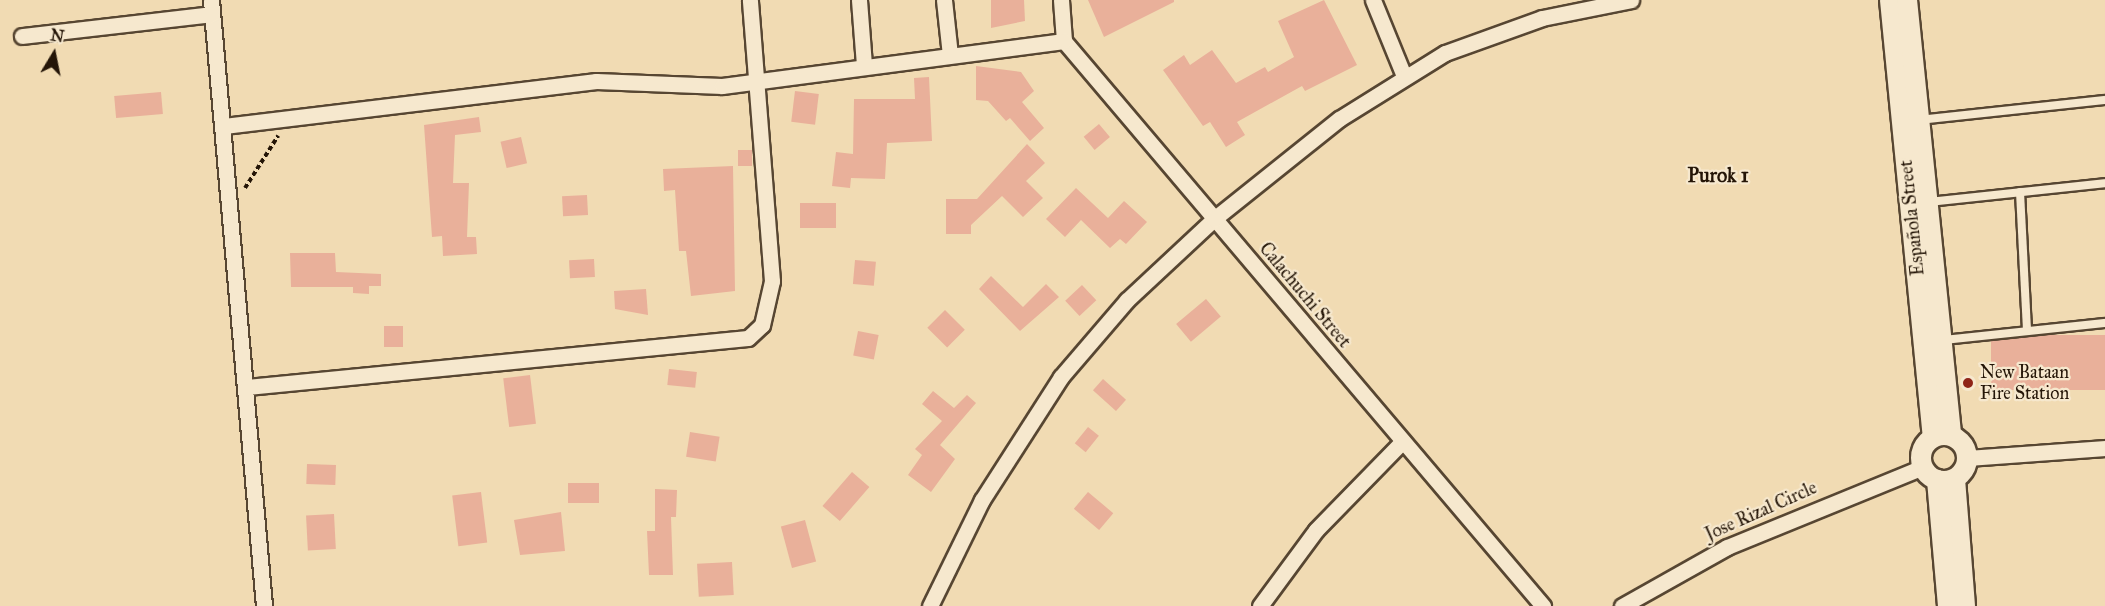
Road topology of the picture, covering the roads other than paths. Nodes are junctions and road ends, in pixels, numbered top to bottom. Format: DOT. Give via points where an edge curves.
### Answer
graph roads {
  1 [pos="750,0"];
  2 [pos="859,0"];
  3 [pos="944,0"];
  4 [pos="1061,0"];
  5 [pos="1373,0"];
  6 [pos="1630,0"];
  7 [pos="1890,0"];
  8 [pos="1907,0"];
  9 [pos="212,7"];
  10 [pos="22,36"];
  11 [pos="1064,41"];
  12 [pos="950,55"];
  13 [pos="864,65"];
  14 [pos="1404,76"];
  15 [pos="757,78"];
  16 [pos="2105,100"];
  17 [pos="1911,121"];
  18 [pos="224,126"];
  19 [pos="2105,183"];
  20 [pos="2020,192"];
  21 [pos="1928,202"];
  22 [pos="1214,219"];
  23 [pos="2105,322"];
  24 [pos="2027,331"];
  25 [pos="1941,340"];
  26 [pos="247,387"];
  27 [pos="1942,436"];
  28 [pos="1403,441"];
  29 [pos="2105,448"];
  30 [pos="1968,458"];
  31 [pos="1938,475"];
  32 [pos="264,606"];
  33 [pos="930,606"];
  34 [pos="1260,606"];
  35 [pos="1543,606"];
  36 [pos="1622,606"];
  37 [pos="1948,606"];
  38 [pos="1965,606"];
  1 -- 15 [label="street"];
  2 -- 13 [label="street"];
  3 -- 12 [label="street"];
  4 -- 11 [label="street"];
  5 -- 14 [label="street"];
  6 -- 14 [label="street" via="1490,33"];
  7 -- 17 [label="street, Española Street"];
  8 -- 17 [label="street, Española Street"];
  9 -- 10 [label="street"];
  9 -- 18 [label="street"];
  11 -- 12 [label="street"];
  11 -- 22 [label="street, Calachuchi Street"];
  12 -- 13 [label="street"];
  13 -- 15 [label="street"];
  14 -- 22 [label="street" via="1298,150"];
  15 -- 18 [label="street" via="697,88 596,81"];
  15 -- 26 [label="street" via="771,281 762,325 748,338"];
  16 -- 17 [label="lane"];
  17 -- 21 [label="street, Española Street"];
  17 -- 27 [label="street, Española Street"];
  18 -- 26 [label="street"];
  19 -- 20 [label="lane"];
  20 -- 21 [label="lane"];
  20 -- 24 [label="lane"];
  21 -- 25 [label="street, Española Street"];
  22 -- 28 [label="street, Calachuchi Street"];
  22 -- 33 [label="street" via="1127,300 1062,377 982,500"];
  23 -- 24 [label="lane"];
  24 -- 25 [label="lane"];
  25 -- 27 [label="street, Española Street"];
  26 -- 32 [label="street"];
  27 -- 30 [label="street" via="1963,444"];
  27 -- 31 [label="street" via="1921,453"];
  28 -- 34 [label="street" via="1316,530"];
  28 -- 35 [label="street, Calachuchi Street"];
  29 -- 30 [label="street"];
  30 -- 31 [label="street"];
  31 -- 36 [label="street, Jose Rizal Circle" via="1727,547"];
  31 -- 37 [label="street"];
  31 -- 38 [label="street"];
}
